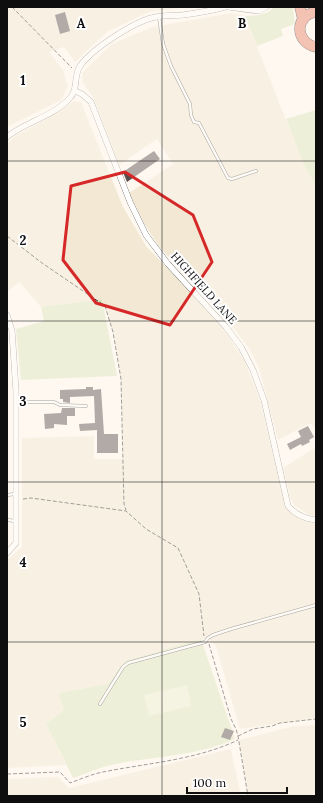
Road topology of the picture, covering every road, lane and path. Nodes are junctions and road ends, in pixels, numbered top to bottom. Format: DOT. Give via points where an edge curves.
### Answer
graph roads {
  1 [pos="12,7"];
  2 [pos="225,7"];
  3 [pos="230,7"];
  4 [pos="266,7"];
  5 [pos="300,7"];
  6 [pos="313,11"];
  7 [pos="159,17"];
  8 [pos="303,20"];
  9 [pos="316,48"];
  10 [pos="77,75"];
  11 [pos="75,91"];
  12 [pos="7,137"];
  13 [pos="256,171"];
  14 [pos="7,236"];
  15 [pos="7,314"];
  16 [pos="16,402"];
  17 [pos="86,406"];
  18 [pos="7,494"];
  19 [pos="16,496"];
  20 [pos="126,511"];
  21 [pos="7,520"];
  22 [pos="316,520"];
  23 [pos="16,521"];
  24 [pos="7,553"];
  25 [pos="316,605"];
  26 [pos="204,642"];
  27 [pos="100,704"];
  28 [pos="316,719"];
  29 [pos="238,736"];
  30 [pos="238,740"];
  31 [pos="7,774"];
  32 [pos="248,796"];
  1 -- 10 [label="path"];
  2 -- 7 [label="street" via="206,12"];
  3 -- 4 [label="street" via="259,11"];
  5 -- 8 [label="highway"];
  6 -- 8 [label="highway"];
  7 -- 10 [label="street" via="132,27 105,42 81,65"];
  7 -- 13 [label="lane" via="171,66 190,104 191,115 194,122 199,123 228,178"];
  8 -- 9 [label="highway" via="301,35 307,44"];
  10 -- 11 [label="street"];
  11 -- 12 [label="street" via="62,105"];
  11 -- 22 [label="street, HIGHFIELD LANE" via="91,102 130,202 149,239 168,264 226,326 247,358 264,400 288,506 308,519"];
  14 -- 20 [label="path" via="105,306 113,332 121,379"];
  15 -- 16 [label="street" via="12,331"];
  16 -- 17 [label="lane" via="54,402 60,405"];
  16 -- 19 [label="street"];
  18 -- 19 [label="lane"];
  19 -- 20 [label="path"];
  19 -- 23 [label="street"];
  20 -- 26 [label="path" via="146,529 178,548 199,594"];
  21 -- 23 [label="lane"];
  23 -- 24 [label="street" via="16,543"];
  25 -- 26 [label="lane" via="231,629 213,635"];
  26 -- 27 [label="lane" via="128,662"];
  26 -- 29 [label="path" via="209,645 226,705"];
  28 -- 29 [label="path" via="280,723 253,729"];
  29 -- 30 [label="path"];
  30 -- 31 [label="path" via="222,748 185,758 101,772 70,783 60,772"];
  30 -- 32 [label="path"];
}
